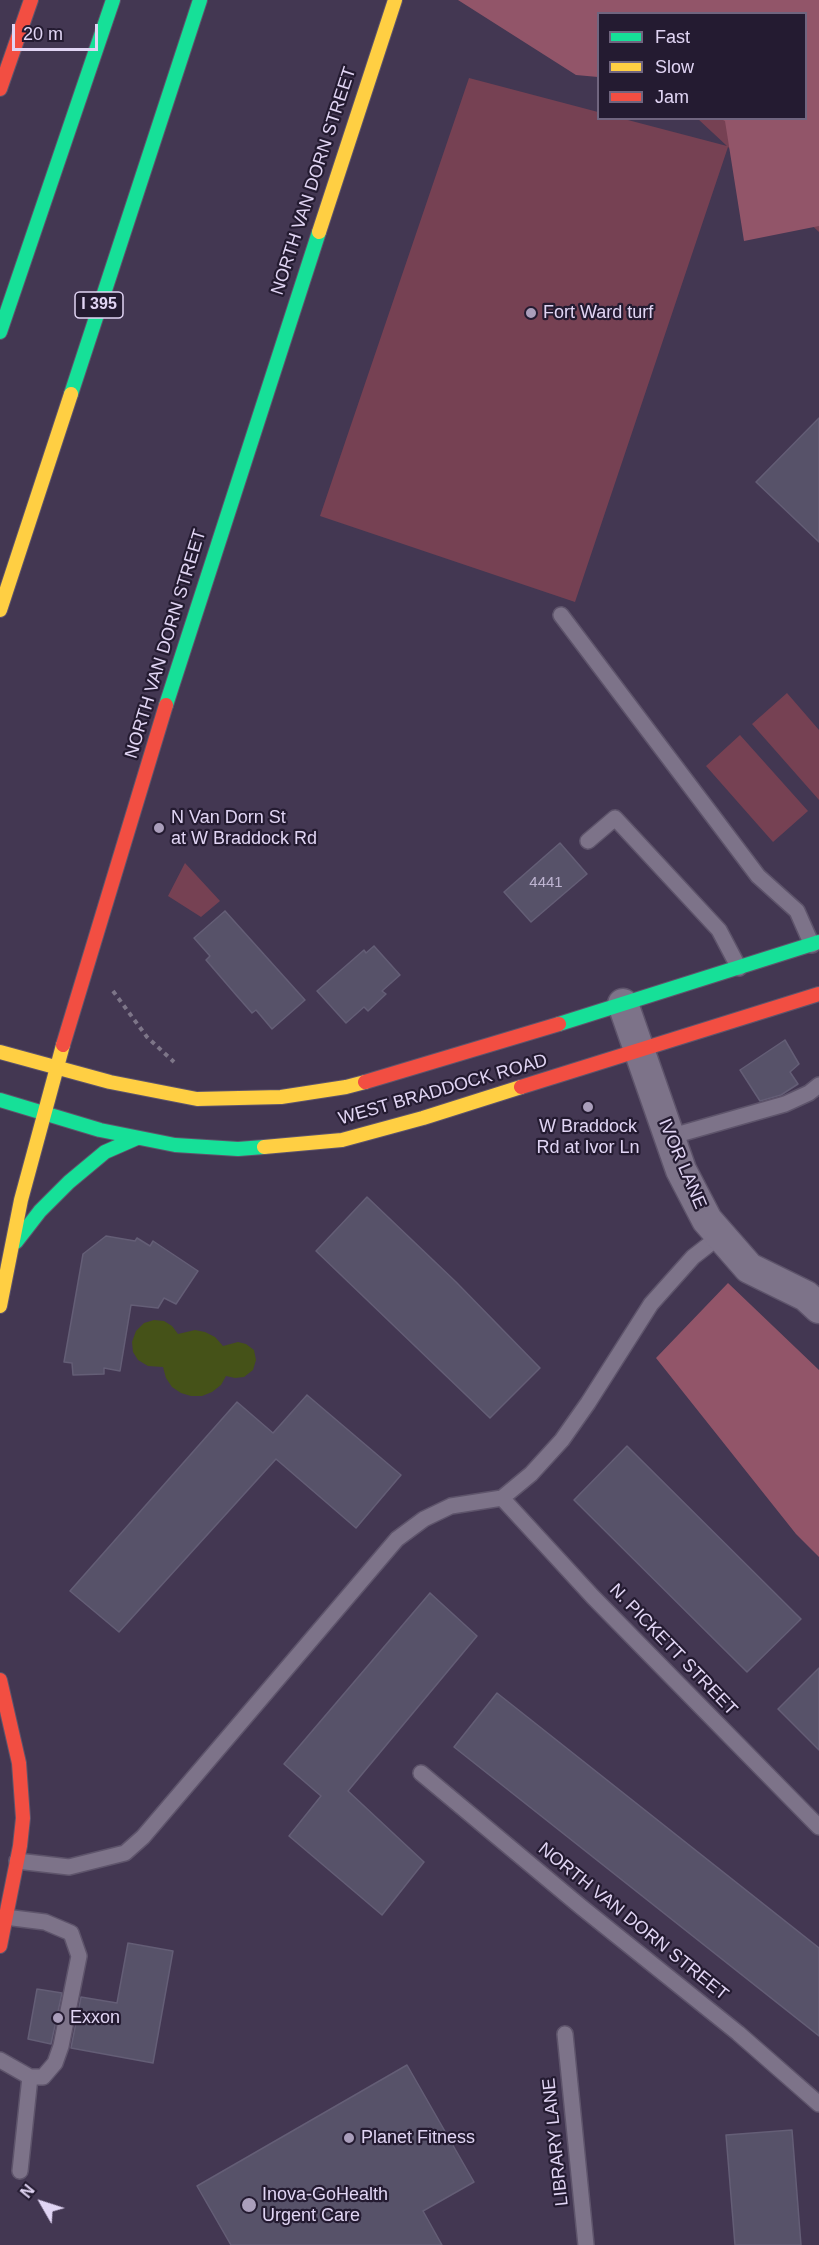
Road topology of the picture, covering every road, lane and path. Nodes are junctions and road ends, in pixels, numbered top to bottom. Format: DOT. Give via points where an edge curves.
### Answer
graph roads {
  1 [pos="31,0"];
  2 [pos="113,0"];
  3 [pos="200,0"];
  4 [pos="395,0"];
  5 [pos="0,89"];
  6 [pos="0,332"];
  7 [pos="0,610"];
  8 [pos="561,615"];
  9 [pos="588,841"];
  10 [pos="815,944"];
  11 [pos="90,959"];
  12 [pos="739,968"];
  13 [pos="819,994"];
  14 [pos="623,1004"];
  15 [pos="638,1050"];
  16 [pos="0,1052"];
  17 [pos="182,1067"];
  18 [pos="56,1069"];
  19 [pos="819,1085"];
  20 [pos="0,1100"];
  21 [pos="44,1113"];
  22 [pos="669,1137"];
  23 [pos="137,1138"];
  24 [pos="720,1236"];
  25 [pos="11,1249"];
  26 [pos="0,1306"];
  27 [pos="819,1308"];
  28 [pos="502,1498"];
  29 [pos="0,1680"];
  30 [pos="421,1773"];
  31 [pos="819,1827"];
  32 [pos="9,1858"];
  33 [pos="5,1917"];
  34 [pos="0,1946"];
  35 [pos="565,2034"];
  36 [pos="0,2060"];
  37 [pos="30,2077"];
  38 [pos="819,2104"];
  39 [pos="20,2170"];
  40 [pos="585,2245"];
  1 -- 5 [label="main road"];
  2 -- 6 [label="main road"];
  3 -- 7 [label="main road, I 395"];
  4 -- 11 [label="main road, NORTH VAN DORN STREET" via="188,635"];
  8 -- 10 [label="lane" via="758,876 797,911"];
  9 -- 12 [label="lane" via="615,818 719,930"];
  10 -- 12 [label="main road, WEST BRADDOCK ROAD"];
  11 -- 17 [label="path" via="147,1037"];
  11 -- 18 [label="main road, NORTH VAN DORN STREET"];
  12 -- 14 [label="main road, WEST BRADDOCK ROAD"];
  13 -- 15 [label="main road, WEST BRADDOCK ROAD"];
  14 -- 15 [label="street, IVOR LANE"];
  14 -- 18 [label="main road, WEST BRADDOCK ROAD" via="346,1087 281,1097 197,1099"];
  15 -- 22 [label="street, IVOR LANE"];
  15 -- 23 [label="main road, WEST BRADDOCK ROAD" via="342,1140 238,1149"];
  16 -- 18 [label="main road, WEST BRADDOCK ROAD"];
  18 -- 21 [label="main road, NORTH VAN DORN STREET"];
  19 -- 22 [label="lane" via="785,1104"];
  20 -- 21 [label="main road, WEST BRADDOCK ROAD"];
  21 -- 23 [label="main road, WEST BRADDOCK ROAD"];
  21 -- 25 [label="main road, NORTH VAN DORN STREET"];
  22 -- 24 [label="street, IVOR LANE" via="694,1197"];
  23 -- 25 [label="main road" via="105,1152 69,1182"];
  24 -- 27 [label="street, IVOR LANE" via="749,1268 806,1296"];
  24 -- 28 [label="lane" via="693,1257 651,1304 562,1440"];
  25 -- 26 [label="main road, NORTH VAN DORN STREET"];
  28 -- 31 [label="lane, N. PICKETT STREET" via="593,1597"];
  28 -- 32 [label="lane" via="451,1506 397,1539 143,1837 125,1852 69,1867"];
  29 -- 32 [label="main road" via="19,1763 23,1818"];
  30 -- 38 [label="lane, NORTH VAN DORN STREET"];
  32 -- 33 [label="main road"];
  33 -- 34 [label="main road"];
  33 -- 37 [label="lane" via="45,1922 71,1933 79,1956 55,2063 44,2077"];
  35 -- 40 [label="lane, LIBRARY LANE"];
  36 -- 37 [label="lane"];
  37 -- 39 [label="lane"];
}
